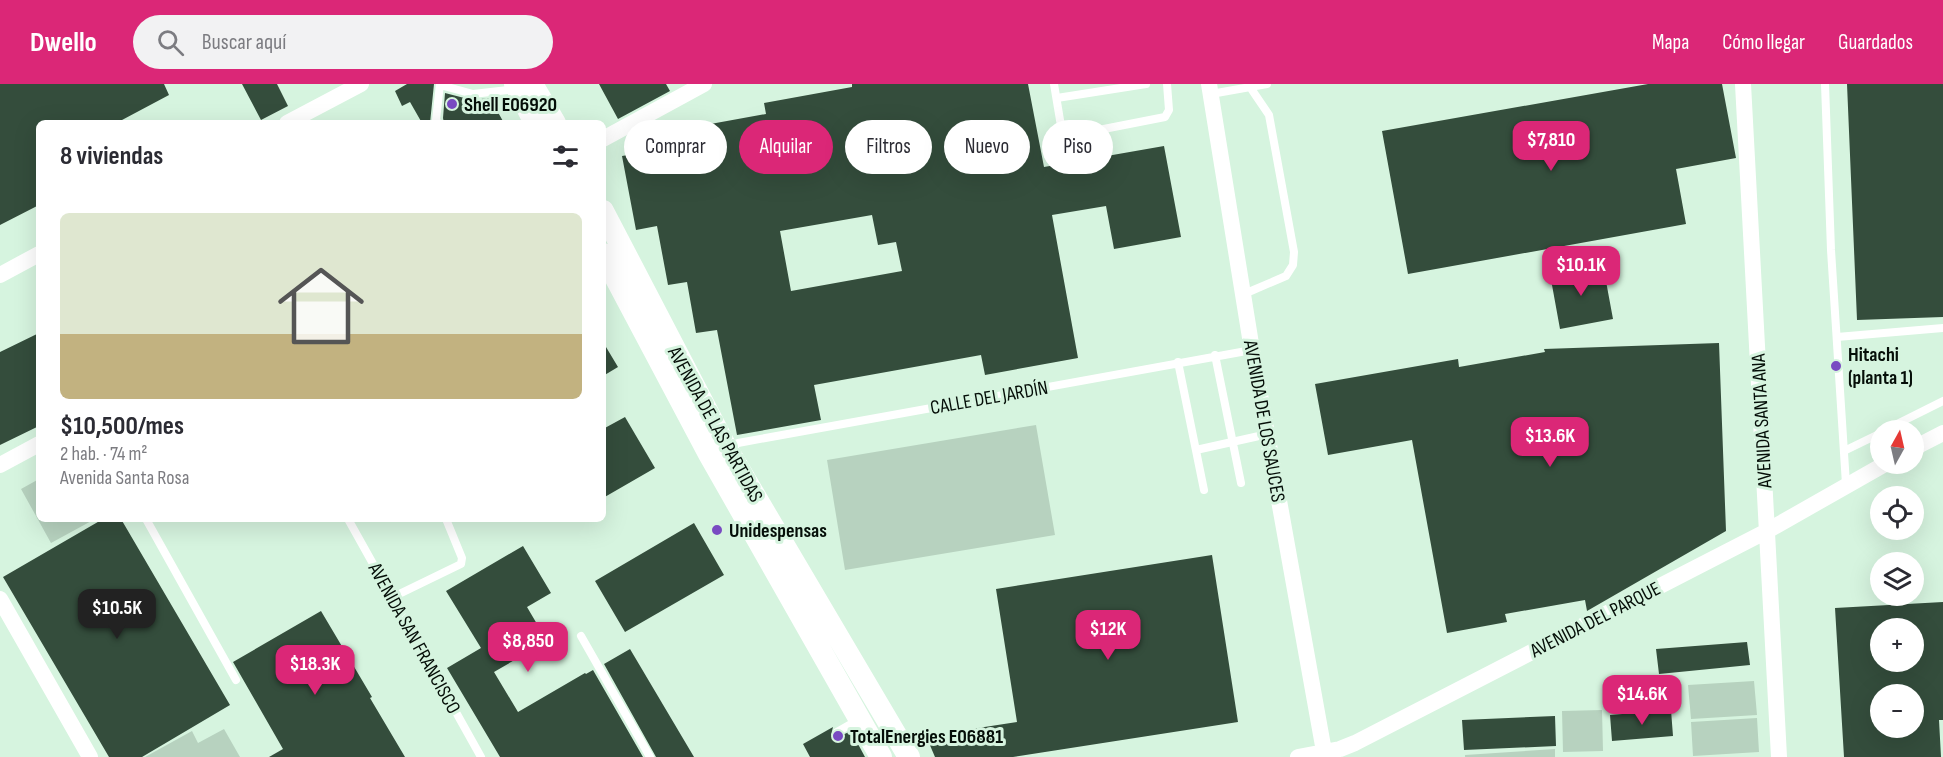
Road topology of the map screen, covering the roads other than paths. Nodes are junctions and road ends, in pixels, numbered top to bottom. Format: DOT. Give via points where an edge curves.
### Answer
graph roads {
  1 [pos="361,84"];
  2 [pos="440,84"];
  3 [pos="704,84"];
  4 [pos="1054,84"];
  5 [pos="1146,84"];
  6 [pos="1167,84"];
  7 [pos="1267,84"];
  8 [pos="1743,84"];
  9 [pos="1825,84"];
  10 [pos="522,86"];
  11 [pos="1250,87"];
  12 [pos="1210,89"];
  13 [pos="1057,98"];
  14 [pos="293,120"];
  15 [pos="436,120"];
  16 [pos="534,120"];
  17 [pos="552,120"];
  18 [pos="606,137"];
  19 [pos="606,218"];
  20 [pos="36,256"];
  21 [pos="606,260"];
  22 [pos="0,275"];
  23 [pos="1244,294"];
  24 [pos="1943,328"];
  25 [pos="1837,337"];
  26 [pos="1252,350"];
  27 [pos="1215,355"];
  28 [pos="1178,362"];
  29 [pos="1943,401"];
  30 [pos="1905,420"];
  31 [pos="1943,433"];
  32 [pos="1268,434"];
  33 [pos="1870,438"];
  34 [pos="1232,442"];
  35 [pos="1924,443"];
  36 [pos="36,446"];
  37 [pos="726,447"];
  38 [pos="1196,450"];
  39 [pos="1844,451"];
  40 [pos="0,465"];
  41 [pos="1870,472"];
  42 [pos="1241,483"];
  43 [pos="1846,484"];
  44 [pos="1204,490"];
  45 [pos="148,522"];
  46 [pos="350,522"];
  47 [pos="447,522"];
  48 [pos="1767,531"];
  49 [pos="393,597"];
  50 [pos="0,599"];
  51 [pos="581,636"];
  52 [pos="236,680"];
  53 [pos="859,720"];
  54 [pos="837,732"];
  55 [pos="1325,755"];
  56 [pos="90,757"];
  57 [pos="482,757"];
  58 [pos="650,757"];
  59 [pos="881,757"];
  60 [pos="909,757"];
  61 [pos="1298,757"];
  62 [pos="1779,757"];
  1 -- 14 [label="street"];
  2 -- 10 [label="lane" via="473,93"];
  2 -- 15 [label="lane"];
  3 -- 18 [label="street"];
  4 -- 13 [label="lane"];
  5 -- 13 [label="lane"];
  6 -- 13 [label="lane" via="1169,110 1165,117 1068,136 1062,132"];
  7 -- 11 [label="lane"];
  8 -- 48 [label="street, AVENIDA SANTA ANA"];
  9 -- 25 [label="lane"];
  10 -- 16 [label="main road"];
  10 -- 17 [label="main road"];
  11 -- 12 [label="lane"];
  11 -- 23 [label="lane" via="1269,115 1294,252 1293,265 1286,276"];
  12 -- 23 [label="street, AVENIDA DE LOS SAUCES"];
  19 -- 37 [label="main road, AVENIDA DE LAS PARTIDAS"];
  20 -- 22 [label="street"];
  21 -- 53 [label="main road, AVENIDA DE LAS PARTIDAS" via="709,454"];
  23 -- 26 [label="street, AVENIDA DE LOS SAUCES"];
  24 -- 25 [label="lane"];
  25 -- 39 [label="lane"];
  26 -- 27 [label="lane, CALLE DEL JARDÍN"];
  26 -- 32 [label="street, AVENIDA DE LOS SAUCES"];
  27 -- 28 [label="lane, CALLE DEL JARDÍN"];
  27 -- 34 [label="lane"];
  28 -- 37 [label="lane, CALLE DEL JARDÍN"];
  28 -- 38 [label="lane"];
  29 -- 30 [label="lane"];
  31 -- 35 [label="street"];
  32 -- 34 [label="lane"];
  32 -- 55 [label="street, AVENIDA DE LOS SAUCES"];
  33 -- 39 [label="lane"];
  34 -- 38 [label="lane"];
  34 -- 42 [label="lane"];
  36 -- 40 [label="street"];
  37 -- 60 [label="main road, AVENIDA DE LAS PARTIDAS"];
  38 -- 44 [label="lane"];
  39 -- 43 [label="lane"];
  41 -- 43 [label="street, AVENIDA DEL PARQUE"];
  43 -- 48 [label="street, AVENIDA DEL PARQUE"];
  45 -- 52 [label="lane"];
  46 -- 49 [label="lane, AVENIDA SAN FRANCISCO"];
  47 -- 49 [label="lane" via="461,564"];
  48 -- 55 [label="street, AVENIDA DEL PARQUE"];
  48 -- 62 [label="street, AVENIDA SANTA ANA"];
  49 -- 57 [label="lane, AVENIDA SAN FRANCISCO"];
  50 -- 56 [label="street"];
  51 -- 58 [label="lane"];
  53 -- 54 [label="lane"];
  53 -- 59 [label="main road, AVENIDA DE LAS PARTIDAS"];
  55 -- 61 [label="street, AVENIDA DEL PARQUE"];
}
